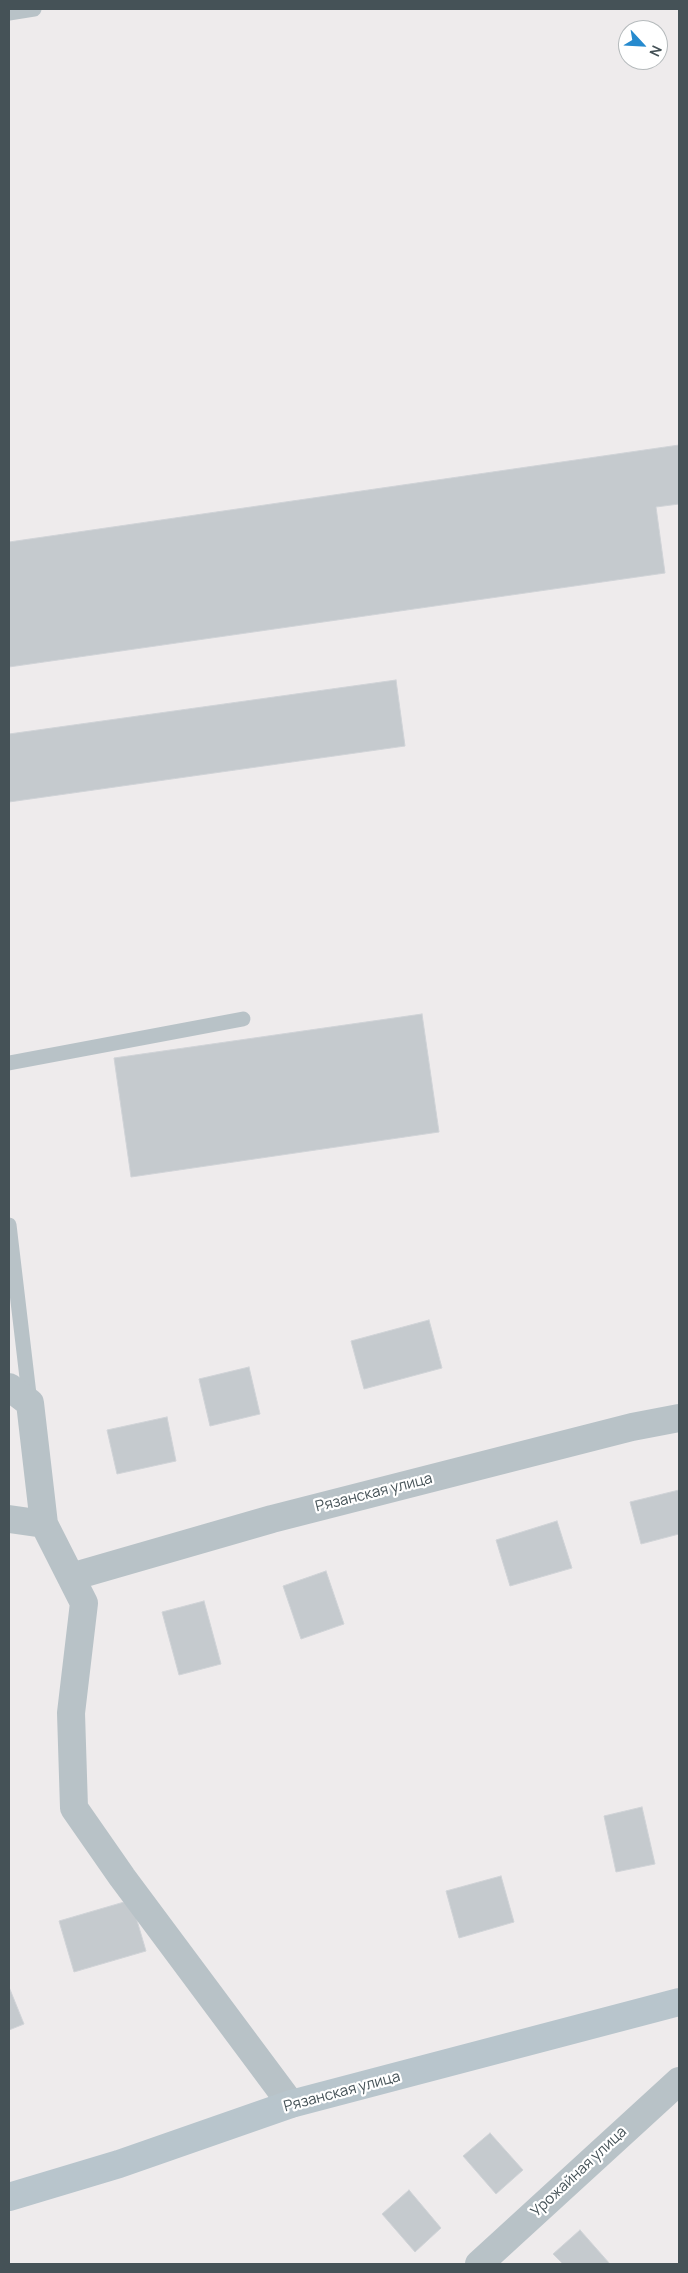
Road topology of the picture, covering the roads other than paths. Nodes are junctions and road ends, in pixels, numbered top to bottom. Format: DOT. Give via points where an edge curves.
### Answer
graph roads {
  1 [pos="34,9"];
  2 [pos="9,13"];
  3 [pos="243,1019"];
  4 [pos="9,1063"];
  5 [pos="9,1225"];
  6 [pos="9,1387"];
  7 [pos="30,1403"];
  8 [pos="679,1418"];
  9 [pos="9,1519"];
  10 [pos="44,1524"];
  11 [pos="71,1577"];
  12 [pos="679,2002"];
  13 [pos="679,2081"];
  14 [pos="291,2104"];
  15 [pos="9,2197"];
  16 [pos="479,2264"];
  1 -- 2 [label="lane"];
  3 -- 4 [label="lane"];
  5 -- 7 [label="lane"];
  6 -- 7 [label="street"];
  7 -- 10 [label="street"];
  8 -- 11 [label="street, Рязанская улица" via="632,1427 272,1519"];
  9 -- 10 [label="street"];
  10 -- 11 [label="street"];
  11 -- 14 [label="street" via="84,1604 71,1713 74,1808"];
  12 -- 14 [label="main road, Рязанская улица"];
  13 -- 16 [label="street, Урожайная улица"];
  14 -- 15 [label="main road, Рязанская улица" via="119,2164"];
}
